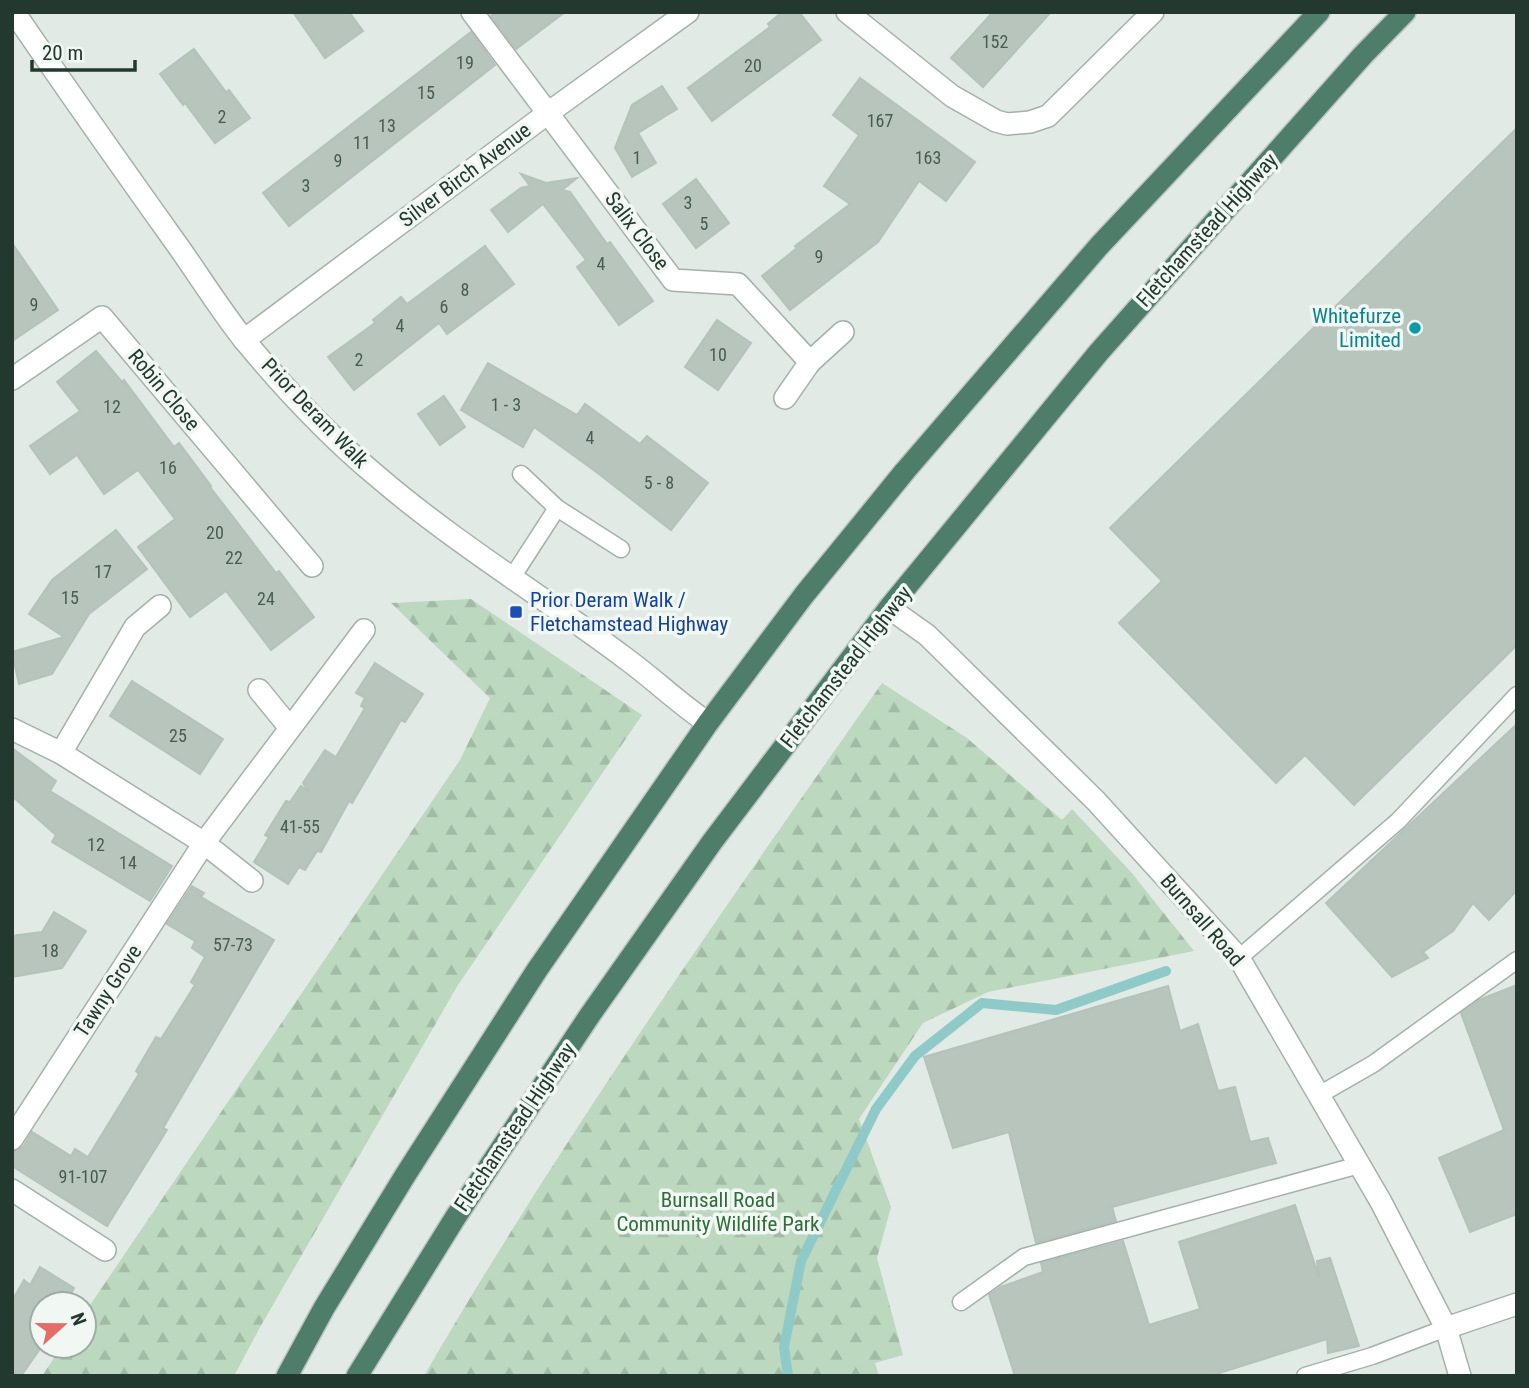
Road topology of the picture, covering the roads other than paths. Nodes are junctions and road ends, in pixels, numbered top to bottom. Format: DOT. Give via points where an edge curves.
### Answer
graph roads {
  1 [pos="472,12"];
  2 [pos="688,12"];
  3 [pos="847,12"];
  4 [pos="1153,12"];
  5 [pos="1319,12"];
  6 [pos="1405,12"];
  7 [pos="17,23"];
  8 [pos="548,113"];
  9 [pos="843,332"];
  10 [pos="244,340"];
  11 [pos="810,362"];
  12 [pos="12,379"];
  13 [pos="785,398"];
  14 [pos="521,474"];
  15 [pos="557,508"];
  16 [pos="621,549"];
  17 [pos="312,566"];
  18 [pos="513,576"];
  19 [pos="160,606"];
  20 [pos="890,608"];
  21 [pos="364,631"];
  22 [pos="259,690"];
  23 [pos="1517,695"];
  24 [pos="708,723"];
  25 [pos="290,728"];
  26 [pos="12,729"];
  27 [pos="61,753"];
  28 [pos="204,843"];
  29 [pos="253,881"];
  30 [pos="1239,958"];
  31 [pos="1517,960"];
  32 [pos="1319,1095"];
  33 [pos="12,1139"];
  34 [pos="1359,1165"];
  35 [pos="12,1190"];
  36 [pos="105,1250"];
  37 [pos="961,1302"];
  38 [pos="1517,1304"];
  39 [pos="1446,1328"];
  40 [pos="287,1376"];
  41 [pos="357,1376"];
  42 [pos="1305,1376"];
  43 [pos="1460,1376"];
  1 -- 8 [label="street, Salix Close"];
  2 -- 8 [label="street, Silver Birch Avenue"];
  3 -- 4 [label="street" via="953,96 1007,124 1048,116"];
  5 -- 24 [label="highway" via="1099,246 914,460"];
  6 -- 20 [label="highway, Fletchamstead Highway" via="1099,352"];
  7 -- 10 [label="street, Prior Deram Walk"];
  8 -- 10 [label="street, Silver Birch Avenue"];
  8 -- 11 [label="street, Salix Close" via="673,280 738,284"];
  9 -- 11 [label="street"];
  10 -- 18 [label="street, Prior Deram Walk" via="338,442 457,539"];
  11 -- 13 [label="street"];
  12 -- 17 [label="street, Robin Close" via="102,317 290,552"];
  14 -- 15 [label="lane"];
  15 -- 16 [label="lane"];
  15 -- 18 [label="lane"];
  18 -- 24 [label="street, Prior Deram Walk"];
  19 -- 27 [label="street" via="135,627"];
  20 -- 30 [label="street, Burnsall Road" via="927,635 1096,801"];
  20 -- 41 [label="highway, Fletchamstead Highway" via="712,842 590,1015"];
  21 -- 25 [label="street, Tawny Grove"];
  22 -- 25 [label="street"];
  23 -- 30 [label="lane" via="1398,821"];
  24 -- 40 [label="highway" via="530,981 399,1185"];
  25 -- 28 [label="street, Tawny Grove"];
  26 -- 27 [label="street"];
  27 -- 28 [label="street"];
  28 -- 29 [label="street"];
  28 -- 33 [label="street, Tawny Grove"];
  30 -- 32 [label="street, Burnsall Road"];
  31 -- 32 [label="lane" via="1373,1064"];
  32 -- 34 [label="street, Burnsall Road"];
  34 -- 37 [label="lane" via="1024,1257"];
  34 -- 39 [label="street, Burnsall Road"];
  35 -- 36 [label="street"];
  38 -- 39 [label="street"];
  39 -- 42 [label="lane"];
  39 -- 43 [label="street, Burnsall Road"];
}
